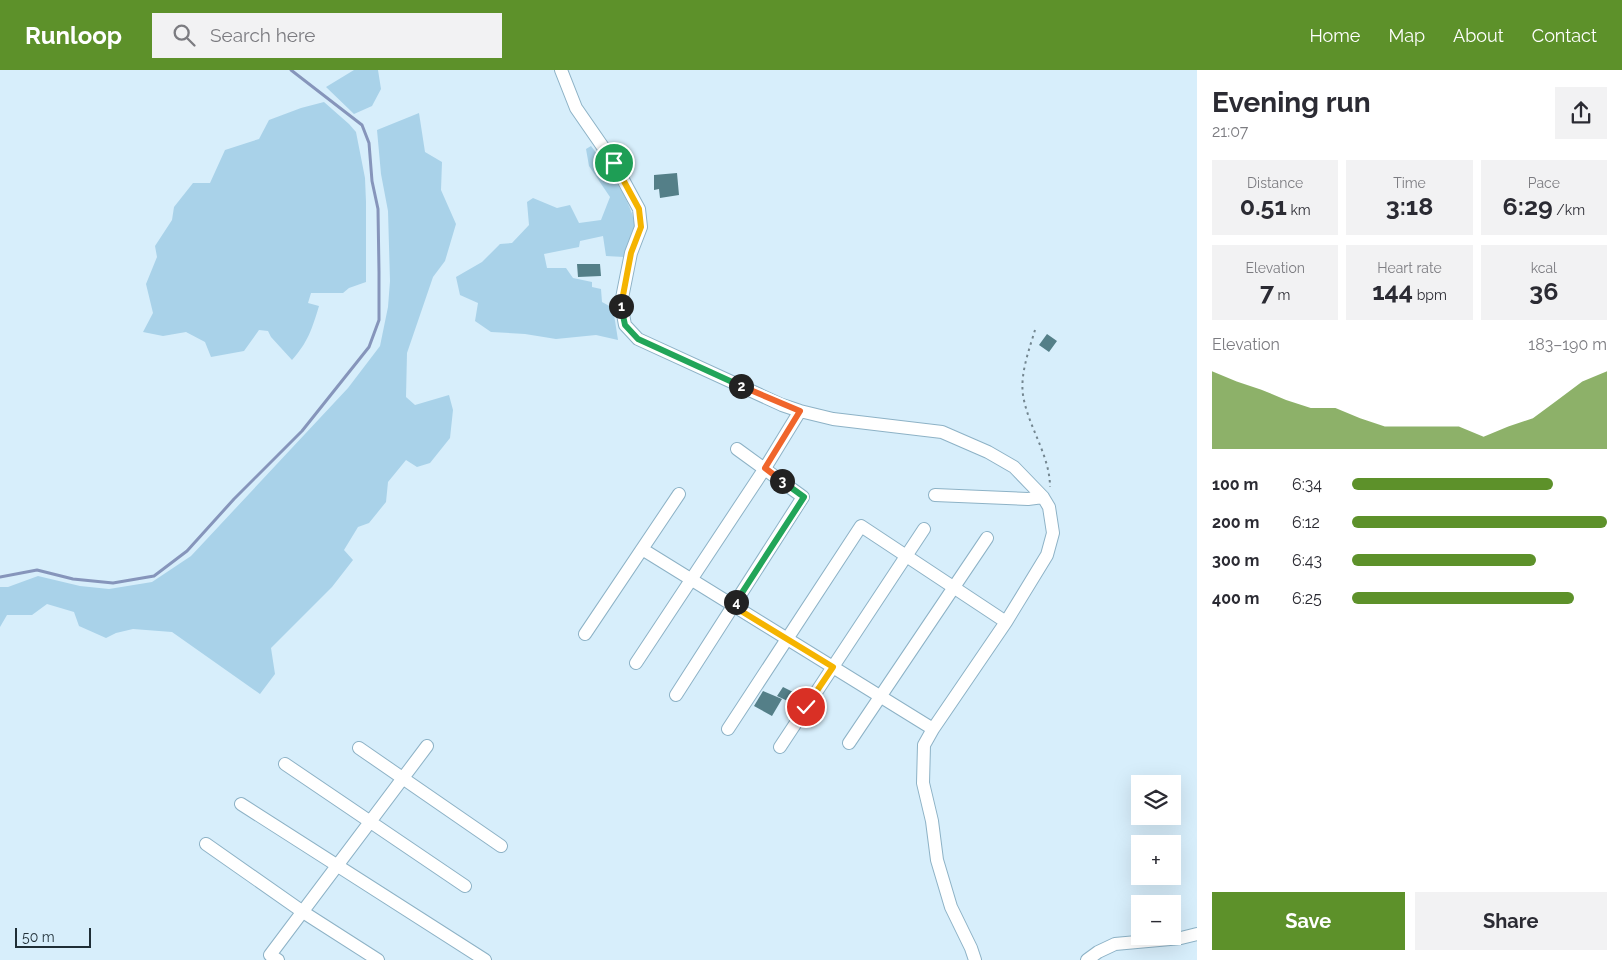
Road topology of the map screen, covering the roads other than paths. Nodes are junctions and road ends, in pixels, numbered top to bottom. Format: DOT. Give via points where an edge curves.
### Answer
graph roads {
  1 [pos="561,70"];
  2 [pos="800,411"];
  3 [pos="737,448"];
  4 [pos="765,468"];
  5 [pos="679,494"];
  6 [pos="936,495"];
  7 [pos="1046,502"];
  8 [pos="924,529"];
  9 [pos="987,538"];
  10 [pos="642,549"];
  11 [pos="906,556"];
  12 [pos="692,580"];
  13 [pos="954,588"];
  14 [pos="733,606"];
  15 [pos="1006,622"];
  16 [pos="585,634"];
  17 [pos="787,639"];
  18 [pos="636,663"];
  19 [pos="833,667"];
  20 [pos="676,694"];
  21 [pos="880,697"];
  22 [pos="728,729"];
  23 [pos="933,729"];
  24 [pos="849,743"];
  25 [pos="427,746"];
  26 [pos="359,748"];
  27 [pos="780,748"];
  28 [pos="285,764"];
  29 [pos="403,778"];
  30 [pos="241,804"];
  31 [pos="370,822"];
  32 [pos="206,844"];
  33 [pos="502,846"];
  34 [pos="337,866"];
  35 [pos="465,886"];
  36 [pos="303,912"];
  37 [pos="1197,934"];
  38 [pos="278,960"];
  39 [pos="378,960"];
  40 [pos="485,960"];
  41 [pos="975,960"];
  42 [pos="1087,960"];
  1 -- 2 [label="street" via="576,108 614,163 639,209 641,227 631,253 621,303 625,325 638,339"];
  2 -- 4 [label="street"];
  2 -- 7 [label="street" via="834,419 942,432 1014,467"];
  3 -- 4 [label="street"];
  4 -- 12 [label="street"];
  4 -- 14 [label="street" via="804,497"];
  5 -- 10 [label="street"];
  6 -- 7 [label="street"];
  7 -- 15 [label="street" via="1053,533 1047,555"];
  8 -- 11 [label="street"];
  9 -- 13 [label="street"];
  10 -- 12 [label="street"];
  10 -- 16 [label="street"];
  11 -- 13 [label="street"];
  11 -- 17 [label="street" via="861,526"];
  11 -- 19 [label="street"];
  12 -- 14 [label="street"];
  12 -- 18 [label="street"];
  13 -- 15 [label="street"];
  13 -- 21 [label="street"];
  14 -- 17 [label="street"];
  14 -- 20 [label="street"];
  15 -- 23 [label="street"];
  17 -- 19 [label="street"];
  17 -- 22 [label="street"];
  19 -- 21 [label="street"];
  19 -- 27 [label="street"];
  21 -- 23 [label="street"];
  21 -- 24 [label="street"];
  23 -- 41 [label="street" via="924,745 923,783 951,907"];
  25 -- 29 [label="street"];
  26 -- 29 [label="street"];
  28 -- 31 [label="street"];
  29 -- 31 [label="street"];
  29 -- 33 [label="street"];
  30 -- 34 [label="street"];
  31 -- 34 [label="street"];
  31 -- 35 [label="street"];
  32 -- 36 [label="street"];
  34 -- 36 [label="street"];
  34 -- 40 [label="street"];
  36 -- 38 [label="street" via="270,955"];
  36 -- 39 [label="street"];
  37 -- 42 [label="street" via="1114,944"];
}
